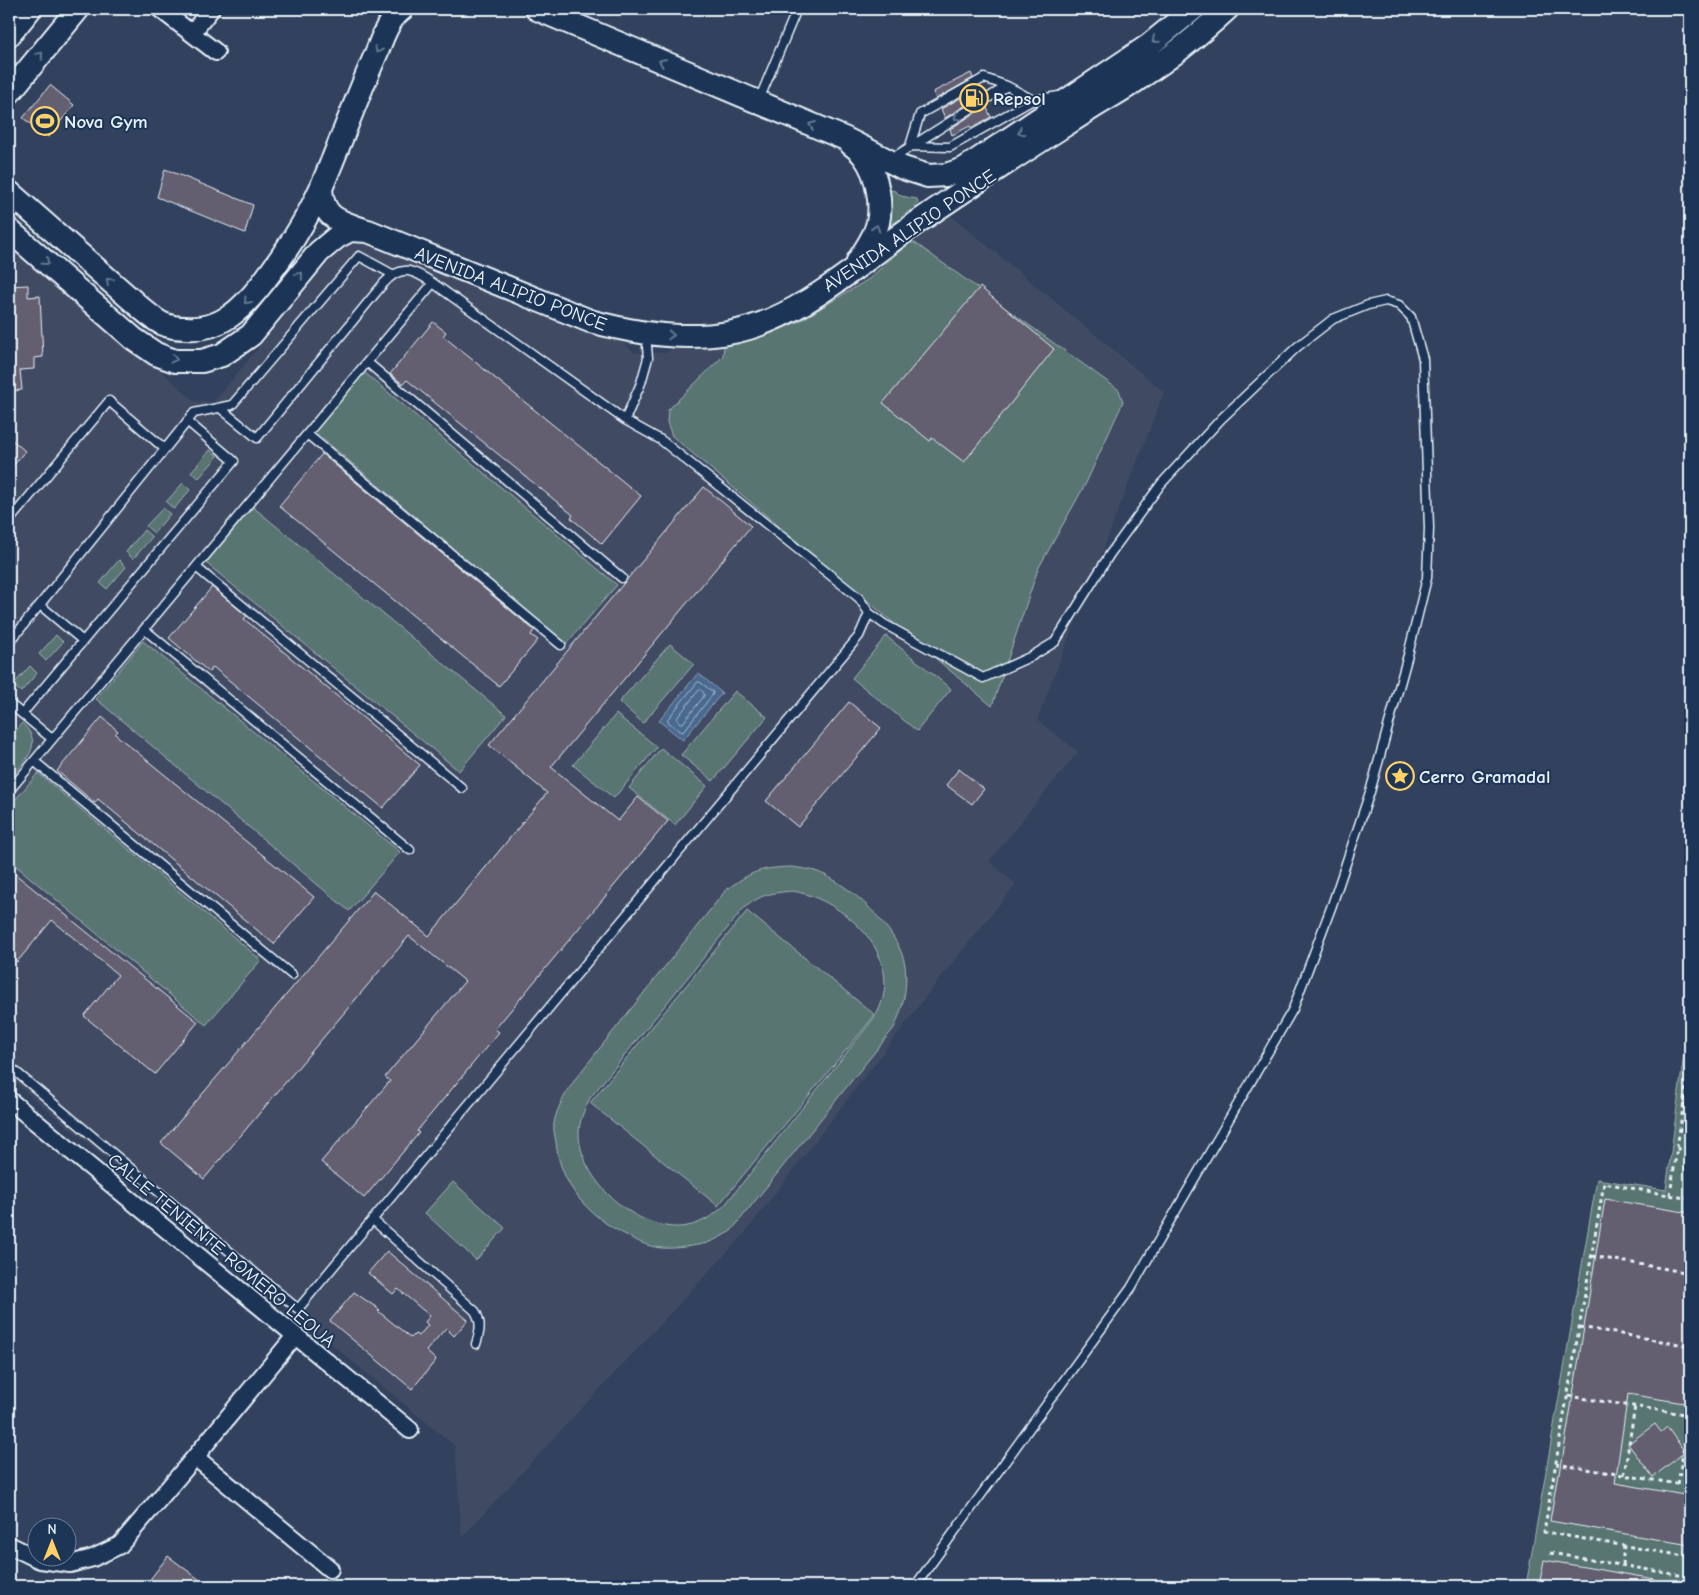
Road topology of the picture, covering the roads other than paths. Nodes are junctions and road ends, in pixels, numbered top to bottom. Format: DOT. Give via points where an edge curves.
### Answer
graph roads {
  1 [pos="30,9"];
  2 [pos="78,9"];
  3 [pos="160,9"];
  4 [pos="211,9"];
  5 [pos="402,9"];
  6 [pos="537,9"];
  7 [pos="797,9"];
  8 [pos="1192,9"];
  9 [pos="1227,9"];
  10 [pos="192,33"];
  11 [pos="9,35"];
  12 [pos="216,52"];
  13 [pos="1007,86"];
  14 [pos="9,92"];
  15 [pos="1033,100"];
  16 [pos="1085,101"];
  17 [pos="758,102"];
  18 [pos="846,139"];
  19 [pos="910,146"];
  20 [pos="890,160"];
  21 [pos="321,189"];
  22 [pos="9,192"];
  23 [pos="9,230"];
  24 [pos="368,231"];
  25 [pos="853,270"];
  26 [pos="392,274"];
  27 [pos="433,283"];
  28 [pos="646,334"];
  29 [pos="367,362"];
  30 [pos="220,408"];
  31 [pos="625,420"];
  32 [pos="187,422"];
  33 [pos="307,434"];
  34 [pos="165,449"];
  35 [pos="9,521"];
  36 [pos="196,567"];
  37 [pos="622,578"];
  38 [pos="40,605"];
  39 [pos="869,613"];
  40 [pos="144,629"];
  41 [pos="83,641"];
  42 [pos="9,644"];
  43 [pos="561,646"];
  44 [pos="9,703"];
  45 [pos="22,714"];
  46 [pos="52,739"];
  47 [pos="34,761"];
  48 [pos="462,788"];
  49 [pos="9,791"];
  50 [pos="410,850"];
  51 [pos="292,975"];
  52 [pos="9,1066"];
  53 [pos="9,1100"];
  54 [pos="373,1220"];
  55 [pos="295,1336"];
  56 [pos="476,1344"];
  57 [pos="410,1430"];
  58 [pos="195,1457"];
  59 [pos="9,1545"];
  60 [pos="330,1569"];
  61 [pos="915,1586"];
  1 -- 11 [label="main road"];
  14 -- 2 [label="main road, one-way"];
  3 -- 10 [label="street"];
  4 -- 10 [label="street"];
  5 -- 21 [label="main road, one-way" via="388,27 364,80"];
  17 -- 6 [label="main road, AVENIDA ALIPIO PONCE, one-way"];
  7 -- 17 [label="lane"];
  8 -- 16 [label="main road, AVENIDA ALIPIO PONCE, one-way"];
  9 -- 16 [label="main road, AVENIDA ALIPIO PONCE" via="1199,35 1142,77"];
  10 -- 12 [label="street"];
  13 -- 15 [label="lane"];
  13 -- 19 [label="lane, one-way"];
  13 -- 19 [label="lane" via="984,78 920,114"];
  15 -- 16 [label="lane"];
  15 -- 19 [label="lane" via="950,147"];
  16 -- 20 [label="main road, AVENIDA ALIPIO PONCE, one-way" via="964,169 946,175 928,176 902,168"];
  16 -- 25 [label="main road, AVENIDA ALIPIO PONCE"];
  18 -- 17 [label="main road, AVENIDA ALIPIO PONCE, one-way"];
  18 -- 20 [label="main road, AVENIDA ALIPIO PONCE"];
  25 -- 18 [label="main road, one-way" via="875,232 879,192 864,155"];
  19 -- 20 [label="lane"];
  21 -- 22 [label="main road, one-way" via="302,228 245,305 214,326 194,329 163,324 142,309"];
  21 -- 24 [label="main road" via="327,212 337,220"];
  23 -- 24 [label="main road, AVENIDA ALIPIO PONCE, one-way" via="134,339 156,354 175,361 202,361 222,355 250,335 319,252 350,230"];
  24 -- 28 [label="main road, AVENIDA ALIPIO PONCE" via="590,321"];
  28 -- 25 [label="main road, AVENIDA ALIPIO PONCE, one-way" via="695,336 729,333 763,323 794,308"];
  26 -- 27 [label="lane" via="404,270"];
  26 -- 30 [label="lane" via="358,256 232,405"];
  26 -- 30 [label="lane" via="257,438"];
  27 -- 29 [label="lane"];
  27 -- 31 [label="lane"];
  28 -- 31 [label="lane" via="648,358"];
  29 -- 33 [label="lane"];
  29 -- 37 [label="lane"];
  30 -- 32 [label="lane" via="194,413"];
  31 -- 39 [label="lane" via="661,440 859,598"];
  32 -- 34 [label="lane"];
  32 -- 41 [label="lane" via="234,460"];
  33 -- 36 [label="lane"];
  33 -- 43 [label="lane"];
  34 -- 35 [label="lane" via="109,401"];
  34 -- 38 [label="lane"];
  36 -- 40 [label="lane"];
  36 -- 48 [label="lane"];
  38 -- 41 [label="lane"];
  38 -- 42 [label="lane"];
  39 -- 54 [label="lane" via="859,636"];
  39 -- 61 [label="lane" via="983,678 1032,656 1055,642 1110,554 1161,484 1221,419 1297,347 1333,320 1368,305 1386,301 1399,305 1412,317 1423,358 1429,528 1427,578 1370,792 1293,1009 1131,1288"];
  40 -- 46 [label="lane"];
  40 -- 50 [label="lane"];
  41 -- 45 [label="lane"];
  44 -- 45 [label="lane"];
  45 -- 46 [label="lane"];
  46 -- 47 [label="lane"];
  47 -- 49 [label="lane"];
  47 -- 51 [label="lane"];
  52 -- 54 [label="lane" via="298,1309"];
  53 -- 55 [label="street, CALLE TENIENTE ROMERO LEOUA"];
  54 -- 56 [label="lane" via="475,1311 480,1318"];
  55 -- 57 [label="street, CALLE TENIENTE ROMERO LEOUA"];
  55 -- 58 [label="street"];
  58 -- 59 [label="street" via="120,1545 93,1558 70,1564 40,1560"];
  58 -- 60 [label="street"];
}
